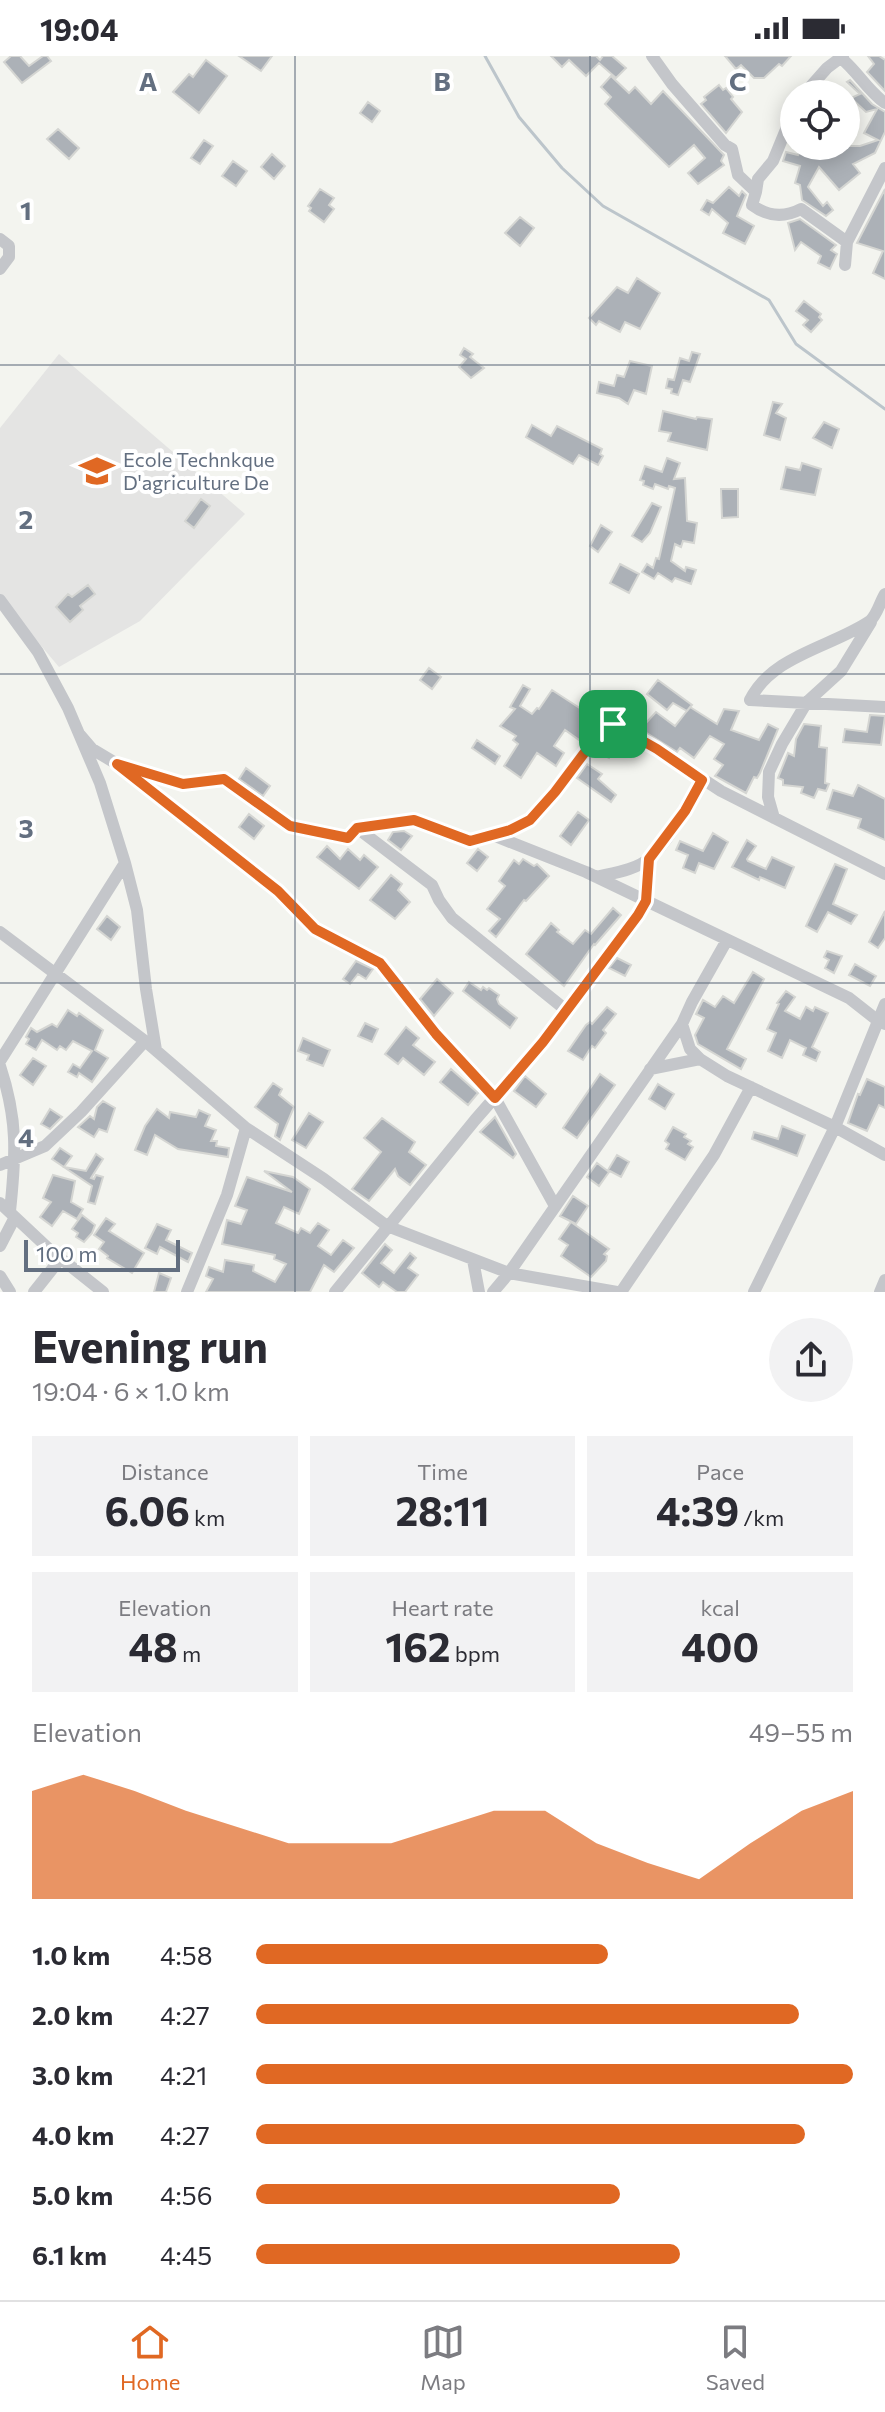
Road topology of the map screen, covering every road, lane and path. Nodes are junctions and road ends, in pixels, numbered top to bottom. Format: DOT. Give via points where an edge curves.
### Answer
graph roads {
  1 [pos="652,56"];
  2 [pos="842,57"];
  3 [pos="816,80"];
  4 [pos="885,103"];
  5 [pos="780,144"];
  6 [pos="885,171"];
  7 [pos="756,192"];
  8 [pos="0,239"];
  9 [pos="847,242"];
  10 [pos="845,265"];
  11 [pos="0,269"];
  12 [pos="885,594"];
  13 [pos="0,600"];
  14 [pos="873,619"];
  15 [pos="807,702"];
  16 [pos="885,707"];
  17 [pos="80,735"];
  18 [pos="117,764"];
  19 [pos="702,780"];
  20 [pos="774,818"];
  21 [pos="357,828"];
  22 [pos="495,836"];
  23 [pos="649,859"];
  24 [pos="125,863"];
  25 [pos="885,874"];
  26 [pos="596,877"];
  27 [pos="646,901"];
  28 [pos="0,932"];
  29 [pos="727,940"];
  30 [pos="56,974"];
  31 [pos="885,1004"];
  32 [pos="566,1010"];
  33 [pos="881,1022"];
  34 [pos="682,1024"];
  35 [pos="0,1030"];
  36 [pos="12,1039"];
  37 [pos="145,1041"];
  38 [pos="156,1050"];
  39 [pos="700,1059"];
  40 [pos="0,1064"];
  41 [pos="650,1069"];
  42 [pos="751,1087"];
  43 [pos="495,1098"];
  44 [pos="835,1127"];
  45 [pos="246,1128"];
  46 [pos="885,1155"];
  47 [pos="15,1159"];
  48 [pos="0,1165"];
  49 [pos="555,1206"];
  50 [pos="8,1210"];
  51 [pos="387,1226"];
  52 [pos="0,1246"];
  53 [pos="61,1258"];
  54 [pos="473,1260"];
  55 [pos="509,1273"];
  56 [pos="0,1276"];
  57 [pos="885,1280"];
  58 [pos="500,1289"];
  59 [pos="10,1292"];
  60 [pos="34,1292"];
  61 [pos="103,1292"];
  62 [pos="187,1292"];
  63 [pos="335,1292"];
  64 [pos="479,1292"];
  65 [pos="619,1292"];
  66 [pos="754,1292"];
  67 [pos="880,1292"];
  1 -- 7 [label="street" via="732,149 738,175"];
  2 -- 3 [label="street"];
  2 -- 4 [label="street"];
  5 -- 7 [label="street" via="758,179"];
  6 -- 9 [label="street"];
  7 -- 9 [label="street" via="751,202 755,208 787,216 801,209"];
  8 -- 11 [label="street" via="9,246 9,257"];
  9 -- 10 [label="street"];
  12 -- 14 [label="street"];
  13 -- 17 [label="street" via="38,652"];
  14 -- 15 [label="street" via="841,671"];
  14 -- 15 [label="street" via="773,672 750,700"];
  15 -- 16 [label="street"];
  15 -- 20 [label="street" via="769,772"];
  17 -- 18 [label="street"];
  17 -- 24 [label="street"];
  18 -- 21 [label="street" via="183,784 224,779 290,826 348,838"];
  18 -- 43 [label="street" via="278,891 315,929 380,963"];
  19 -- 20 [label="street"];
  19 -- 22 [label="street" via="613,724 603,728 530,820"];
  19 -- 23 [label="street"];
  20 -- 25 [label="street"];
  21 -- 22 [label="street" via="414,820 470,841"];
  21 -- 32 [label="street" via="432,885 452,918"];
  22 -- 26 [label="street"];
  23 -- 26 [label="street"];
  23 -- 27 [label="street"];
  24 -- 30 [label="street"];
  24 -- 38 [label="street" via="137,910"];
  26 -- 27 [label="street"];
  27 -- 29 [label="street"];
  27 -- 32 [label="street"];
  28 -- 30 [label="street"];
  29 -- 33 [label="street" via="849,998"];
  29 -- 34 [label="street"];
  30 -- 36 [label="street"];
  30 -- 37 [label="street"];
  31 -- 33 [label="street"];
  32 -- 43 [label="street"];
  33 -- 44 [label="street"];
  34 -- 39 [label="street" via="690,1049"];
  34 -- 41 [label="street"];
  35 -- 36 [label="street"];
  36 -- 40 [label="street"];
  37 -- 38 [label="street"];
  37 -- 47 [label="street" via="63,1131"];
  38 -- 45 [label="street"];
  39 -- 41 [label="street"];
  39 -- 42 [label="street"];
  40 -- 47 [label="street" via="15,1123"];
  41 -- 49 [label="street"];
  42 -- 44 [label="street"];
  42 -- 65 [label="street" via="714,1155"];
  43 -- 49 [label="street"];
  43 -- 51 [label="street"];
  44 -- 46 [label="street"];
  44 -- 66 [label="street"];
  45 -- 51 [label="street"];
  45 -- 62 [label="street" via="227,1195"];
  47 -- 48 [label="street"];
  47 -- 50 [label="street"];
  49 -- 55 [label="street"];
  50 -- 52 [label="street"];
  50 -- 53 [label="street"];
  51 -- 54 [label="street"];
  51 -- 63 [label="street"];
  53 -- 60 [label="street"];
  53 -- 61 [label="street"];
  54 -- 55 [label="street"];
  54 -- 64 [label="street"];
  55 -- 58 [label="street"];
  55 -- 65 [label="street"];
  56 -- 59 [label="street"];
  57 -- 67 [label="street"];
}
